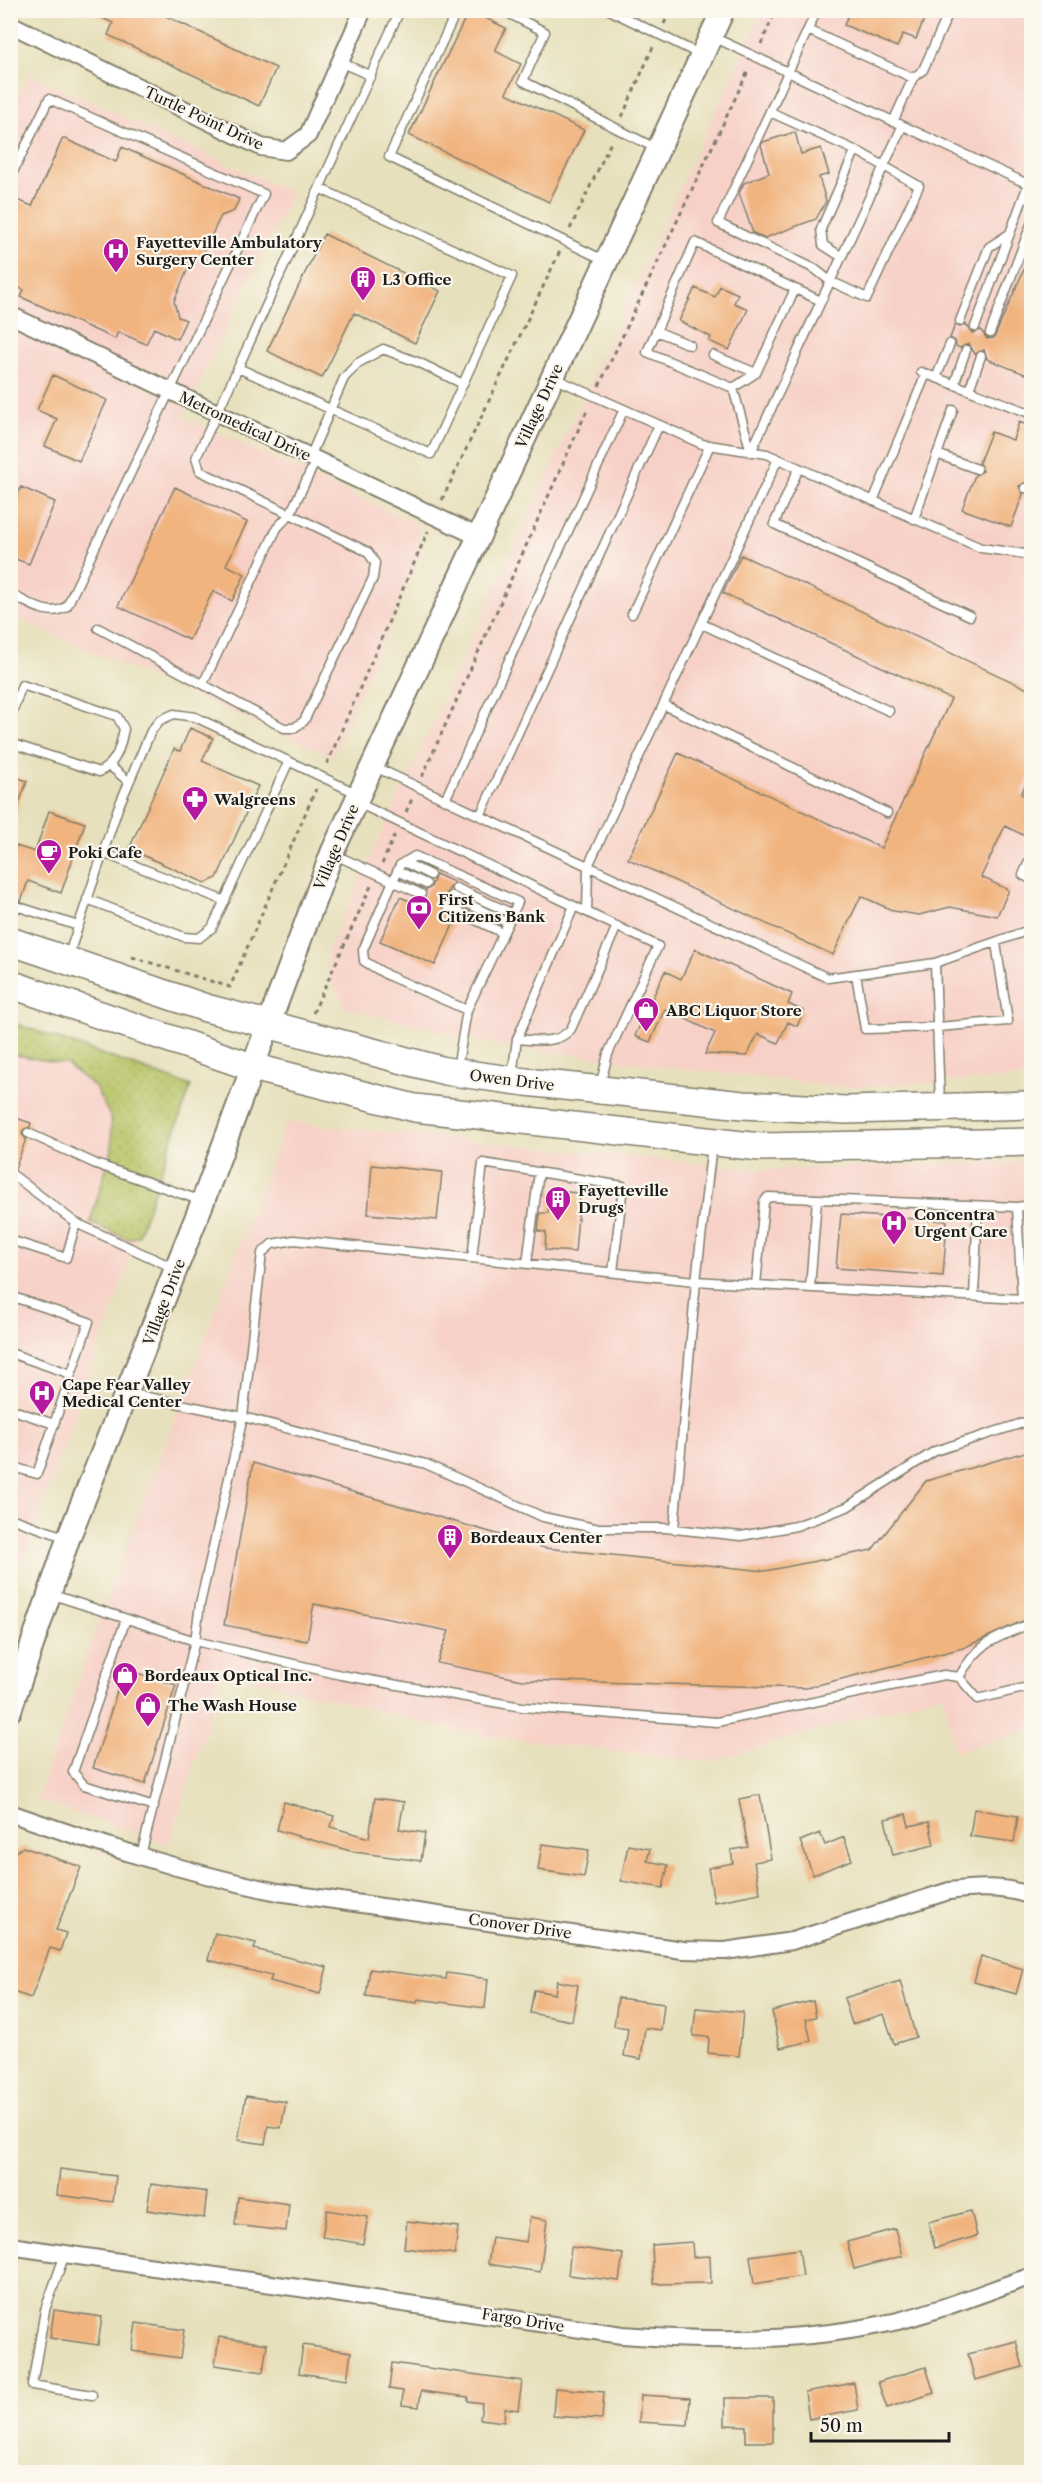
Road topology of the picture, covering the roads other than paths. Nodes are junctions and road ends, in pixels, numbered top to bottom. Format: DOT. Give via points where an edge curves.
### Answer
graph roads {
  1 [pos="363,10"];
  2 [pos="400,10"];
  3 [pos="457,10"];
  4 [pos="502,10"];
  5 [pos="609,10"];
  6 [pos="723,10"];
  7 [pos="817,10"];
  8 [pos="950,10"];
  9 [pos="10,24"];
  10 [pos="808,30"];
  11 [pos="706,46"];
  12 [pos="340,62"];
  13 [pos="789,73"];
  14 [pos="371,76"];
  15 [pos="913,78"];
  16 [pos="770,112"];
  17 [pos="893,122"];
  18 [pos="903,126"];
  19 [pos="658,150"];
  20 [pos="855,151"];
  21 [pos="883,168"];
  22 [pos="10,178"];
  23 [pos="1030,185"];
  24 [pos="321,189"];
  25 [pos="1032,222"];
  26 [pos="1010,234"];
  27 [pos="842,257"];
  28 [pos="606,261"];
  29 [pos="830,282"];
  30 [pos="795,289"];
  31 [pos="821,301"];
  32 [pos="10,315"];
  33 [pos="960,321"];
  34 [pos="975,327"];
  35 [pos="656,331"];
  36 [pos="990,333"];
  37 [pos="950,344"];
  38 [pos="690,345"];
  39 [pos="966,350"];
  40 [pos="713,355"];
  41 [pos="981,356"];
  42 [pos="238,368"];
  43 [pos="756,373"];
  44 [pos="553,377"];
  45 [pos="936,378"];
  46 [pos="463,384"];
  47 [pos="954,385"];
  48 [pos="733,388"];
  49 [pos="170,390"];
  50 [pos="969,390"];
  51 [pos="624,409"];
  52 [pos="331,410"];
  53 [pos="953,410"];
  54 [pos="218,413"];
  55 [pos="1032,414"];
  56 [pos="659,425"];
  57 [pos="710,445"];
  58 [pos="751,452"];
  59 [pos="937,454"];
  60 [pos="313,458"];
  61 [pos="778,459"];
  62 [pos="799,468"];
  63 [pos="977,469"];
  64 [pos="873,501"];
  65 [pos="290,514"];
  66 [pos="914,519"];
  67 [pos="479,537"];
  68 [pos="1032,555"];
  69 [pos="10,594"];
  70 [pos="632,614"];
  71 [pos="970,616"];
  72 [pos="702,624"];
  73 [pos="98,628"];
  74 [pos="203,684"];
  75 [pos="664,705"];
  76 [pos="889,711"];
  77 [pos="10,719"];
  78 [pos="10,743"];
  79 [pos="289,761"];
  80 [pos="372,765"];
  81 [pos="110,766"];
  82 [pos="129,782"];
  83 [pos="356,798"];
  84 [pos="445,800"];
  85 [pos="888,813"];
  86 [pos="480,816"];
  87 [pos="103,853"];
  88 [pos="332,854"];
  89 [pos="1032,855"];
  90 [pos="405,862"];
  91 [pos="588,866"];
  92 [pos="398,871"];
  93 [pos="430,875"];
  94 [pos="394,880"];
  95 [pos="1032,880"];
  96 [pos="426,884"];
  97 [pos="421,894"];
  98 [pos="87,899"];
  99 [pos="225,901"];
  100 [pos="10,904"];
  101 [pos="574,906"];
  102 [pos="448,907"];
  103 [pos="587,912"];
  104 [pos="513,914"];
  105 [pos="508,923"];
  106 [pos="78,926"];
  107 [pos="617,926"];
  108 [pos="1032,929"];
  109 [pos="503,933"];
  110 [pos="10,941"];
  111 [pos="996,943"];
  112 [pos="66,960"];
  113 [pos="935,963"];
  114 [pos="856,974"];
  115 [pos="10,984"];
  116 [pos="467,1010"];
  117 [pos="268,1025"];
  118 [pos="938,1028"];
  119 [pos="517,1039"];
  120 [pos="252,1067"];
  121 [pos="456,1072"];
  122 [pos="512,1080"];
  123 [pos="599,1090"];
  124 [pos="1032,1105"];
  125 [pos="941,1110"];
  126 [pos="28,1133"];
  127 [pos="712,1142"];
  128 [pos="1032,1142"];
  129 [pos="539,1172"];
  130 [pos="13,1175"];
  131 [pos="817,1199"];
  132 [pos="203,1202"];
  133 [pos="1032,1205"];
  134 [pos="978,1206"];
  135 [pos="1017,1207"];
  136 [pos="76,1223"];
  137 [pos="10,1240"];
  138 [pos="471,1258"];
  139 [pos="527,1263"];
  140 [pos="177,1269"];
  141 [pos="613,1272"];
  142 [pos="696,1281"];
  143 [pos="756,1285"];
  144 [pos="810,1288"];
  145 [pos="10,1296"];
  146 [pos="974,1296"];
  147 [pos="1027,1299"];
  148 [pos="10,1353"];
  149 [pos="71,1374"];
  150 [pos="128,1393"];
  151 [pos="10,1408"];
  152 [pos="243,1417"];
  153 [pos="1032,1420"];
  154 [pos="54,1425"];
  155 [pos="10,1466"];
  156 [pos="10,1518"];
  157 [pos="674,1529"];
  158 [pos="68,1539"];
  159 [pos="50,1594"];
  160 [pos="126,1619"];
  161 [pos="1032,1623"];
  162 [pos="195,1641"];
  163 [pos="958,1677"];
  164 [pos="1032,1686"];
  165 [pos="10,1710"];
  166 [pos="154,1807"];
  167 [pos="10,1813"];
  168 [pos="140,1858"];
  169 [pos="1032,1896"];
  170 [pos="13,2246"];
  171 [pos="65,2254"];
  172 [pos="1032,2277"];
  173 [pos="10,2282"];
  174 [pos="92,2395"];
  1 -- 12 [label="street, Turtle Point Drive"];
  2 -- 14 [label="lane"];
  3 -- 28 [label="lane" via="389,157"];
  4 -- 19 [label="lane" via="545,32 523,81"];
  5 -- 11 [label="lane" via="659,35"];
  6 -- 11 [label="main road, Village Drive"];
  7 -- 10 [label="lane"];
  8 -- 15 [label="lane" via="923,70"];
  9 -- 12 [label="street, Turtle Point Drive" via="261,147 286,151 308,135"];
  10 -- 13 [label="lane"];
  10 -- 15 [label="lane"];
  11 -- 13 [label="lane" via="756,57"];
  11 -- 19 [label="main road, Village Drive"];
  12 -- 14 [label="lane"];
  13 -- 16 [label="lane"];
  13 -- 17 [label="lane"];
  14 -- 24 [label="lane"];
  15 -- 17 [label="lane"];
  16 -- 20 [label="lane"];
  16 -- 29 [label="lane" via="718,223 815,269"];
  17 -- 18 [label="lane"];
  18 -- 21 [label="lane"];
  18 -- 23 [label="lane"];
  19 -- 28 [label="main road, Village Drive"];
  20 -- 21 [label="lane"];
  20 -- 27 [label="lane" via="821,230 823,244"];
  21 -- 27 [label="lane"];
  21 -- 29 [label="lane" via="919,186 872,288 867,298"];
  22 -- 49 [label="lane" via="49,99 264,194"];
  23 -- 26 [label="lane"];
  24 -- 42 [label="lane"];
  24 -- 46 [label="lane" via="512,276"];
  25 -- 36 [label="lane"];
  26 -- 33 [label="lane" via="989,247"];
  26 -- 34 [label="lane"];
  27 -- 29 [label="lane"];
  28 -- 44 [label="main road, Village Drive"];
  29 -- 31 [label="lane"];
  30 -- 31 [label="lane"];
  30 -- 35 [label="lane" via="695,242"];
  30 -- 43 [label="lane"];
  31 -- 58 [label="lane"];
  32 -- 49 [label="street, Metromedical Drive"];
  35 -- 38 [label="lane"];
  35 -- 48 [label="lane" via="647,352"];
  37 -- 45 [label="lane"];
  39 -- 47 [label="lane"];
  40 -- 43 [label="lane"];
  41 -- 50 [label="lane"];
  42 -- 52 [label="lane"];
  42 -- 54 [label="lane"];
  43 -- 48 [label="lane"];
  44 -- 51 [label="lane"];
  44 -- 67 [label="main road, Village Drive"];
  45 -- 47 [label="lane"];
  45 -- 64 [label="lane" via="923,373"];
  46 -- 52 [label="lane" via="383,349 358,363 344,378"];
  46 -- 52 [label="lane" via="431,454"];
  47 -- 50 [label="lane"];
  48 -- 58 [label="lane"];
  49 -- 54 [label="street, Metromedical Drive"];
  49 -- 69 [label="lane" via="67,606 59,612 49,612"];
  50 -- 55 [label="lane"];
  51 -- 56 [label="lane"];
  51 -- 84 [label="lane"];
  52 -- 60 [label="lane"];
  53 -- 59 [label="lane"];
  54 -- 60 [label="street, Metromedical Drive"];
  54 -- 65 [label="lane" via="196,458 200,471"];
  56 -- 57 [label="lane"];
  56 -- 86 [label="lane"];
  57 -- 58 [label="lane"];
  57 -- 70 [label="lane"];
  58 -- 61 [label="lane"];
  59 -- 63 [label="lane"];
  59 -- 66 [label="lane"];
  60 -- 65 [label="lane"];
  60 -- 67 [label="street, Metromedical Drive"];
  61 -- 62 [label="lane"];
  61 -- 72 [label="lane"];
  62 -- 64 [label="lane"];
  62 -- 71 [label="lane" via="774,524"];
  64 -- 66 [label="lane"];
  65 -- 74 [label="lane" via="276,528"];
  65 -- 74 [label="lane" via="368,552 375,563 373,578 304,721 294,728 284,728"];
  66 -- 68 [label="lane" via="981,548"];
  67 -- 80 [label="main road, Village Drive"];
  72 -- 75 [label="lane"];
  72 -- 76 [label="lane"];
  73 -- 74 [label="lane"];
  75 -- 85 [label="lane"];
  75 -- 91 [label="lane"];
  77 -- 81 [label="lane" via="22,686 117,717 124,729 119,752"];
  78 -- 81 [label="lane" via="99,772"];
  79 -- 82 [label="lane" via="195,717 174,714 160,720 151,732"];
  79 -- 83 [label="lane"];
  79 -- 99 [label="lane"];
  80 -- 83 [label="main road, Village Drive"];
  80 -- 84 [label="lane"];
  81 -- 82 [label="lane"];
  82 -- 87 [label="lane"];
  83 -- 88 [label="main road, Village Drive"];
  83 -- 101 [label="lane" via="400,824"];
  84 -- 86 [label="lane"];
  86 -- 91 [label="lane"];
  87 -- 98 [label="lane"];
  87 -- 99 [label="lane"];
  88 -- 94 [label="lane"];
  88 -- 117 [label="main road, Village Drive"];
  89 -- 95 [label="lane" via="1023,875"];
  90 -- 92 [label="lane"];
  90 -- 93 [label="lane"];
  90 -- 104 [label="lane" via="415,856 518,902"];
  91 -- 103 [label="lane"];
  91 -- 114 [label="lane" via="828,978"];
  92 -- 94 [label="lane"];
  92 -- 96 [label="lane"];
  94 -- 97 [label="lane"];
  94 -- 116 [label="lane" via="363,950 364,961"];
  98 -- 99 [label="lane" via="184,938 199,938 212,928"];
  98 -- 106 [label="lane"];
  100 -- 106 [label="lane"];
  101 -- 103 [label="lane"];
  101 -- 119 [label="lane"];
  102 -- 109 [label="lane"];
  103 -- 107 [label="lane"];
  104 -- 105 [label="lane"];
  104 -- 105 [label="lane" via="454,892"];
  105 -- 109 [label="lane"];
  106 -- 112 [label="lane"];
  107 -- 119 [label="lane" via="564,1037"];
  107 -- 123 [label="lane" via="658,946 608,1054"];
  108 -- 111 [label="lane"];
  109 -- 116 [label="lane"];
  110 -- 112 [label="highway, Owen Drive"];
  111 -- 113 [label="lane"];
  111 -- 118 [label="lane" via="1008,1021"];
  112 -- 117 [label="highway, Owen Drive"];
  113 -- 114 [label="lane"];
  113 -- 118 [label="lane"];
  114 -- 118 [label="lane" via="865,1029"];
  115 -- 120 [label="highway"];
  116 -- 121 [label="lane"];
  117 -- 120 [label="main road, Village Drive"];
  117 -- 121 [label="highway, Owen Drive"];
  118 -- 125 [label="lane"];
  119 -- 122 [label="lane"];
  120 -- 127 [label="highway" via="415,1108"];
  120 -- 132 [label="main road, Village Drive"];
  121 -- 122 [label="highway, Owen Drive"];
  122 -- 123 [label="highway, Owen Drive"];
  123 -- 125 [label="highway, Owen Drive" via="743,1105"];
  124 -- 125 [label="highway, Owen Drive"];
  126 -- 132 [label="lane" via="96,1164"];
  127 -- 128 [label="highway" via="760,1147"];
  127 -- 142 [label="lane"];
  129 -- 138 [label="lane" via="483,1163"];
  129 -- 139 [label="lane"];
  129 -- 141 [label="lane" via="623,1186"];
  130 -- 136 [label="lane"];
  131 -- 134 [label="lane"];
  131 -- 143 [label="lane" via="768,1197 764,1202"];
  131 -- 144 [label="lane"];
  132 -- 140 [label="main road, Village Drive"];
  133 -- 135 [label="lane"];
  134 -- 135 [label="lane"];
  134 -- 146 [label="lane"];
  135 -- 147 [label="lane"];
  136 -- 137 [label="lane" via="66,1258"];
  136 -- 140 [label="lane"];
  138 -- 139 [label="lane"];
  138 -- 152 [label="lane" via="294,1240 272,1244 262,1253"];
  139 -- 141 [label="lane"];
  140 -- 150 [label="main road, Village Drive"];
  141 -- 142 [label="lane"];
  142 -- 143 [label="lane"];
  142 -- 157 [label="lane"];
  143 -- 144 [label="lane"];
  144 -- 146 [label="lane"];
  145 -- 149 [label="lane" via="89,1322"];
  146 -- 147 [label="lane"];
  148 -- 149 [label="lane"];
  149 -- 154 [label="lane"];
  150 -- 152 [label="lane"];
  150 -- 158 [label="main road, Village Drive"];
  151 -- 154 [label="lane"];
  152 -- 157 [label="lane" via="426,1464 543,1517 594,1528"];
  152 -- 162 [label="lane"];
  153 -- 157 [label="lane" via="935,1451 847,1508 796,1526 741,1536"];
  154 -- 155 [label="lane" via="37,1474"];
  156 -- 158 [label="lane"];
  158 -- 159 [label="main road, Village Drive"];
  159 -- 160 [label="lane"];
  159 -- 165 [label="main road, Village Drive"];
  160 -- 162 [label="lane"];
  160 -- 166 [label="lane" via="73,1772 84,1785"];
  161 -- 163 [label="lane" via="985,1644 971,1655"];
  162 -- 163 [label="lane" via="341,1675 522,1707 717,1722 944,1675"];
  162 -- 166 [label="lane"];
  163 -- 164 [label="lane" via="978,1699"];
  166 -- 168 [label="lane"];
  167 -- 168 [label="street, Conover Drive"];
  168 -- 169 [label="street, Conover Drive" via="211,1879 278,1892 683,1950 735,1950 792,1941 949,1891 974,1887"];
  170 -- 171 [label="street, Fargo Drive"];
  170 -- 173 [label="lane"];
  171 -- 172 [label="street, Fargo Drive" via="622,2335 693,2341 760,2340 853,2330 899,2320"];
  171 -- 174 [label="lane" via="45,2310 32,2385"];
}
